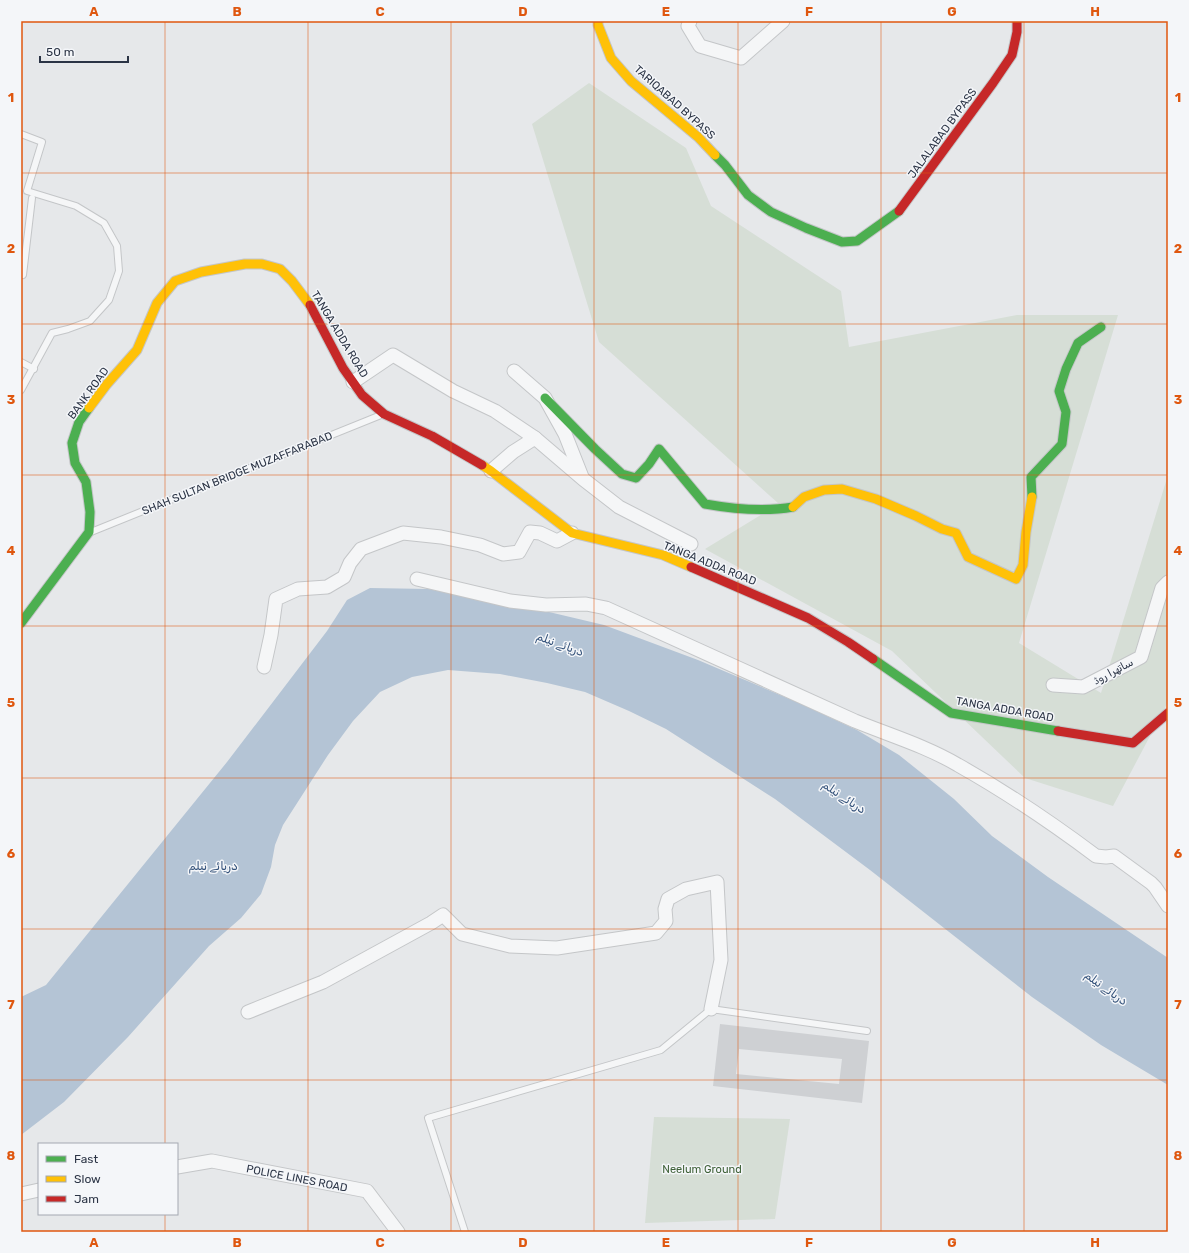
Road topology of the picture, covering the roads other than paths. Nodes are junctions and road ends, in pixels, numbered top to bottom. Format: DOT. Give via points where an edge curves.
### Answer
graph roads {
  1 [pos="598,21"];
  2 [pos="690,21"];
  3 [pos="782,21"];
  4 [pos="1017,21"];
  5 [pos="21,134"];
  6 [pos="32,198"];
  7 [pos="857,241"];
  8 [pos="262,264"];
  9 [pos="21,274"];
  10 [pos="1101,327"];
  11 [pos="21,362"];
  12 [pos="34,368"];
  13 [pos="514,371"];
  14 [pos="353,382"];
  15 [pos="21,390"];
  16 [pos="545,398"];
  17 [pos="384,414"];
  18 [pos="535,438"];
  19 [pos="491,471"];
  20 [pos="583,479"];
  21 [pos="89,532"];
  22 [pos="572,533"];
  23 [pos="690,544"];
  24 [pos="417,579"];
  25 [pos="1168,582"];
  26 [pos="21,623"];
  27 [pos="264,668"];
  28 [pos="1053,685"];
  29 [pos="1168,714"];
  30 [pos="1168,906"];
  31 [pos="711,1009"];
  32 [pos="248,1012"];
  33 [pos="867,1031"];
  34 [pos="178,1167"];
  35 [pos="38,1190"];
  36 [pos="21,1194"];
  37 [pos="398,1232"];
  38 [pos="465,1232"];
  1 -- 7 [label="main road, TARIQABAD BYPASS" via="611,58 632,80 698,137 725,165 748,195 771,212 806,228 842,242"];
  2 -- 3 [label="street" via="688,26 700,46 741,58"];
  4 -- 7 [label="main road, JALALABAD BYPASS" via="1012,55 932,168 901,209"];
  5 -- 12 [label="lane" via="42,142 27,191 76,206 104,223 117,246 119,271 109,300 90,321 52,333"];
  6 -- 9 [label="lane" via="23,275"];
  8 -- 14 [label="main road, TANGA ADDA ROAD" via="280,269 292,281 312,307 343,368"];
  8 -- 21 [label="main road, BANK ROAD" via="245,264 201,272 175,281 157,304 137,350 79,422 72,443 75,463 86,482 90,512"];
  10 -- 16 [label="main road" via="1078,343 1066,369 1059,391 1066,412 1062,444 1030,476 1032,498 1023,565 1016,579 968,557 956,533 876,499 842,489 824,490 804,496 793,506 771,510 705,504 659,449 636,478 622,474"];
  11 -- 12 [label="lane"];
  12 -- 15 [label="lane"];
  13 -- 16 [label="street"];
  14 -- 17 [label="main road, TANGA ADDA ROAD" via="362,395"];
  14 -- 18 [label="street" via="393,355 453,391 495,411"];
  16 -- 20 [label="street" via="565,434"];
  17 -- 19 [label="main road, TANGA ADDA ROAD" via="432,436"];
  17 -- 21 [label="lane, SHAH SULTAN BRIDGE MUZAFFARABAD"];
  18 -- 19 [label="street"];
  18 -- 20 [label="street"];
  19 -- 22 [label="main road, TANGA ADDA ROAD"];
  20 -- 23 [label="street" via="619,507"];
  21 -- 26 [label="main road"];
  22 -- 27 [label="street" via="557,541 540,533 530,532 519,552 503,554 480,545 403,533 361,549 350,563 344,577 327,587 298,589 276,599"];
  22 -- 29 [label="main road, TANGA ADDA ROAD" via="662,555 808,618 952,713 1133,743"];
  24 -- 30 [label="street" via="510,601 546,605 586,604 606,608 855,721 899,737 958,764 1028,808 1096,856 1114,856 1151,883"];
  25 -- 28 [label="street, ساتھرا روڈ" via="1162,588 1141,656 1083,687"];
  31 -- 32 [label="street" via="721,960 717,882 686,889 668,899 665,909 666,921 656,933 557,948 510,946 462,934 443,915 323,982"];
  31 -- 33 [label="lane"];
  31 -- 38 [label="lane" via="661,1050 428,1118"];
  34 -- 37 [label="street, POLICE LINES ROAD" via="212,1161 367,1191"];
  35 -- 36 [label="street"];
}
